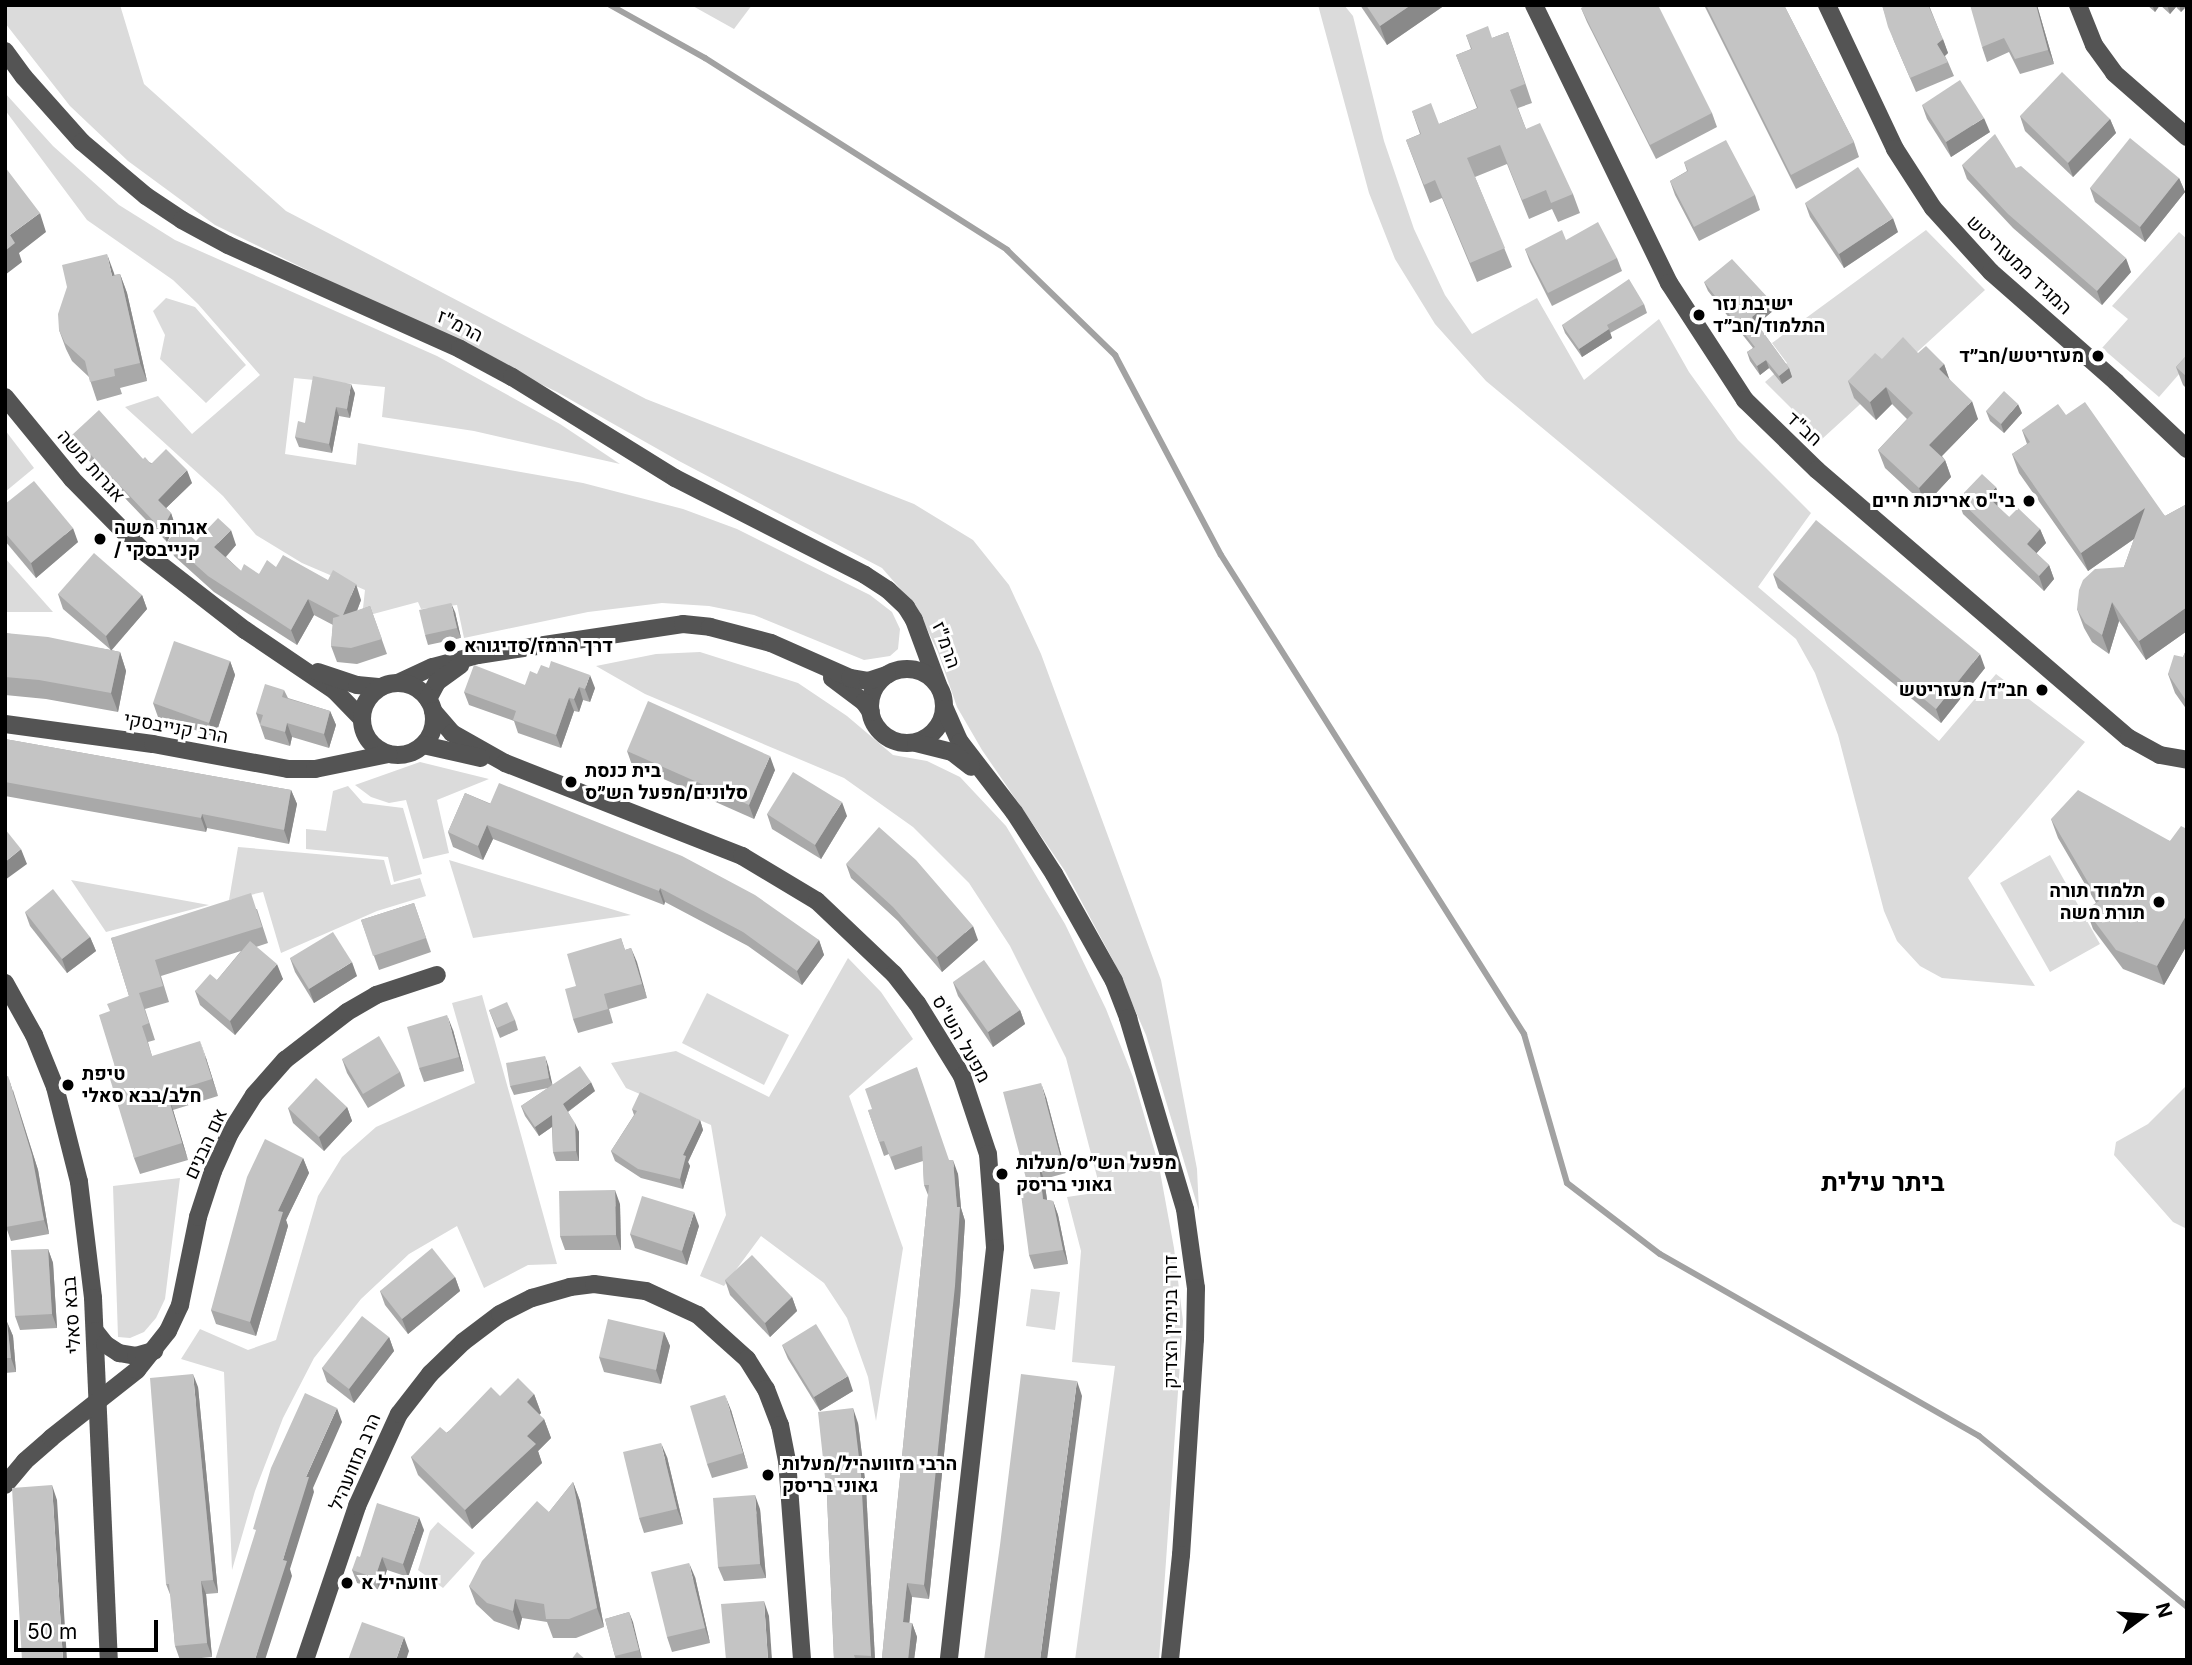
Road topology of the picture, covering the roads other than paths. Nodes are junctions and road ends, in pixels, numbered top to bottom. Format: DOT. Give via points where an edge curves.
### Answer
graph roads {
  1 [pos="1534,5"];
  2 [pos="1826,5"];
  3 [pos="2078,5"];
  4 [pos="5,51"];
  5 [pos="2187,137"];
  6 [pos="5,397"];
  7 [pos="2187,449"];
  8 [pos="914,620"];
  9 [pos="797,654"];
  10 [pos="478,655"];
  11 [pos="286,659"];
  12 [pos="892,673"];
  13 [pos="390,685"];
  14 [pos="938,685"];
  15 [pos="430,705"];
  16 [pos="945,709"];
  17 [pos="871,712"];
  18 [pos="10,724"];
  19 [pos="363,725"];
  20 [pos="916,743"];
  21 [pos="423,746"];
  22 [pos="388,754"];
  23 [pos="2187,760"];
  24 [pos="505,763"];
  25 [pos="331,766"];
  26 [pos="987,780"];
  27 [pos="437,975"];
  28 [pos="5,983"];
  29 [pos="95,1331"];
  30 [pos="154,1351"];
  31 [pos="99,1401"];
  32 [pos="5,1485"];
  33 [pos="109,1660"];
  34 [pos="305,1660"];
  35 [pos="802,1660"];
  36 [pos="948,1660"];
  37 [pos="1170,1660"];
  1 -- 23 [label="street, חב\"ד" via="1669,283 1745,400 1817,470 2129,738 2160,755"];
  2 -- 7 [label="street, המגיד ממעזריטש" via="1895,149 1933,208 1991,272"];
  3 -- 5 [label="street" via="2094,46 2114,73"];
  4 -- 8 [label="street, הרמ\"ז" via="82,142 182,220 397,318 512,377 675,478 865,575 888,590"];
  6 -- 11 [label="street, אגרות משה" via="72,478 143,551"];
  8 -- 12 [label="street, הרמ\"ז" via="917,650"];
  8 -- 14 [label="street, הרמ\"ז"];
  9 -- 10 [label="street" via="737,633 683,624"];
  9 -- 12 [label="street" via="850,678 868,681"];
  9 -- 17 [label="street"];
  10 -- 13 [label="street"];
  10 -- 15 [label="street" via="448,671"];
  11 -- 13 [label="street, אגרות משה" via="357,685"];
  11 -- 19 [label="street, אגרות משה" via="346,700"];
  12 -- 14 [label="street" via="920,671"];
  12 -- 17 [label="street" via="873,691"];
  13 -- 15 [label="street" via="420,691"];
  13 -- 19 [label="street" via="367,700"];
  14 -- 16 [label="street"];
  15 -- 21 [label="street" via="434,723"];
  15 -- 24 [label="street, מפעל הש\"ס" via="452,733"];
  16 -- 20 [label="street" via="935,731"];
  16 -- 26 [label="street" via="960,742"];
  17 -- 20 [label="street" via="882,733"];
  18 -- 25 [label="street, הרב קנייבסקי" via="288,769"];
  19 -- 22 [label="street" via="377,749"];
  19 -- 25 [label="street" via="349,756"];
  20 -- 26 [label="street" via="952,752"];
  21 -- 22 [label="street" via="400,755"];
  21 -- 24 [label="street, מפעל הש\"ס"];
  22 -- 25 [label="street, הרב קנייבסקי"];
  24 -- 36 [label="street, מפעל הש\"ס" via="742,856 799,889 894,975 962,1076 988,1154 995,1248"];
  26 -- 37 [label="street, דרך בנימין הצדיק" via="1054,874 1114,981 1185,1209 1196,1288 1195,1339"];
  27 -- 30 [label="street, אם הבנים" via="376,995 346,1012 285,1060 254,1095 213,1171 198,1217 180,1305"];
  28 -- 29 [label="street, בבא סאלי" via="34,1035 68,1133 88,1247"];
  29 -- 30 [label="street" via="119,1353 136,1356"];
  29 -- 31 [label="street, בבא סאלי"];
  30 -- 31 [label="street, אם הבנים"];
  31 -- 32 [label="street, אם הבנים" via="25,1461"];
  31 -- 33 [label="street, בבא סאלי"];
  34 -- 35 [label="street, הרב מזוועהיל" via="357,1506 399,1413 430,1374 500,1314 532,1297 594,1284 646,1291 698,1315 747,1359 766,1389 787,1460"];
}
